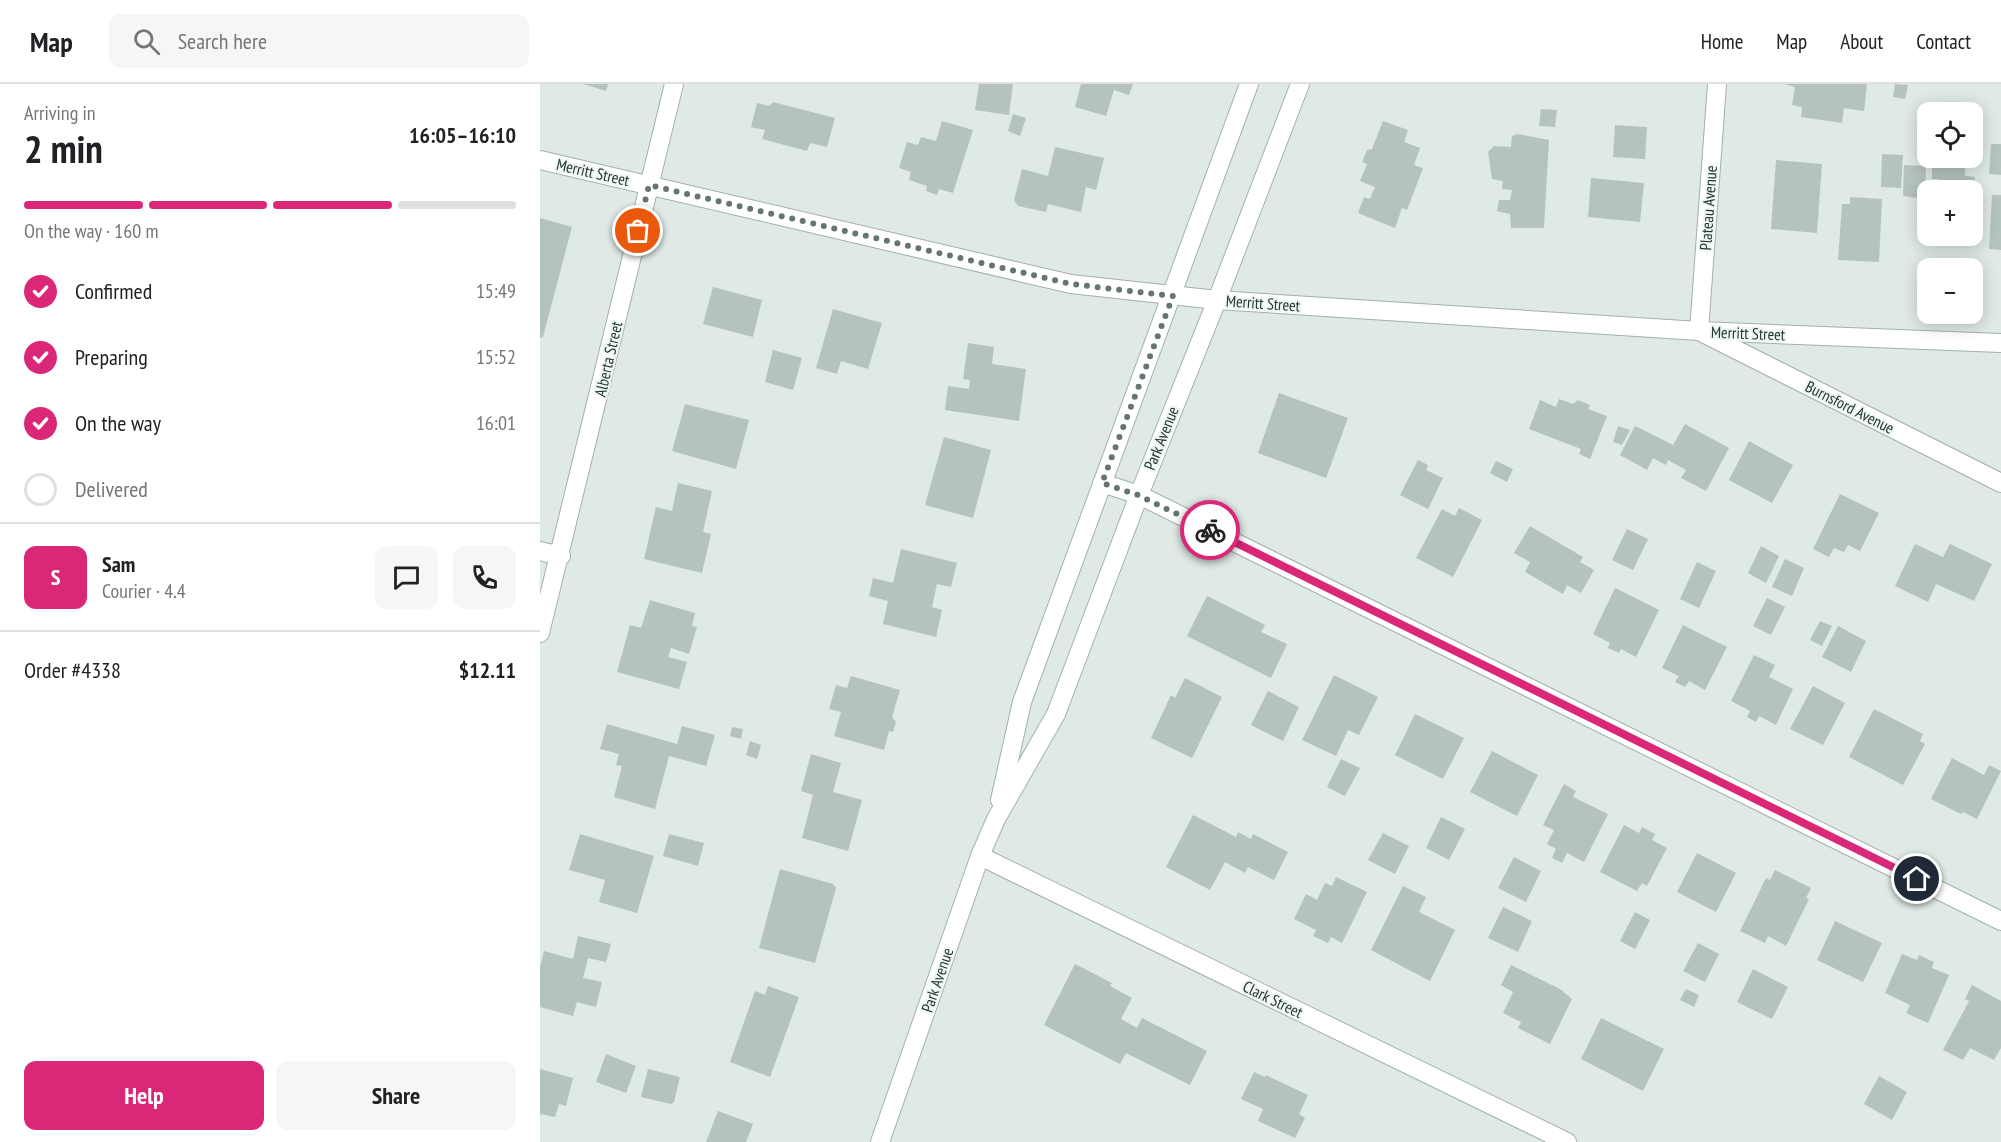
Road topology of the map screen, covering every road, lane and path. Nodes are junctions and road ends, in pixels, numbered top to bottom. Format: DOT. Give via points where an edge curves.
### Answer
graph roads {
  1 [pos="674,84"];
  2 [pos="1249,84"];
  3 [pos="1300,84"];
  4 [pos="1717,84"];
  5 [pos="540,159"];
  6 [pos="649,185"];
  7 [pos="1173,296"];
  8 [pos="1217,300"];
  9 [pos="1699,331"];
  10 [pos="2001,343"];
  11 [pos="1102,483"];
  12 [pos="2001,483"];
  13 [pos="1138,495"];
  14 [pos="540,551"];
  15 [pos="561,556"];
  16 [pos="540,633"];
  17 [pos="996,819"];
  18 [pos="980,856"];
  19 [pos="2001,921"];
  20 [pos="880,1142"];
  21 [pos="1567,1142"];
  1 -- 6 [label="street, Alberta Street"];
  2 -- 7 [label="street, Park Avenue"];
  3 -- 8 [label="street, Park Avenue"];
  4 -- 9 [label="street, Plateau Avenue"];
  5 -- 6 [label="street, Merritt Street"];
  6 -- 7 [label="street, Merritt Street" via="1071,284"];
  6 -- 15 [label="street, Alberta Street"];
  7 -- 8 [label="street, Merritt Street"];
  7 -- 11 [label="street, Park Avenue"];
  8 -- 9 [label="street, Merritt Street"];
  8 -- 13 [label="street, Park Avenue"];
  9 -- 10 [label="street, Merritt Street"];
  9 -- 12 [label="street, Burnsford Avenue"];
  11 -- 13 [label="street"];
  11 -- 17 [label="street, Park Avenue" via="1022,702"];
  13 -- 17 [label="street, Park Avenue" via="1056,714"];
  13 -- 19 [label="street"];
  14 -- 15 [label="street"];
  15 -- 16 [label="street, Alberta Street"];
  17 -- 18 [label="street, Park Avenue"];
  18 -- 20 [label="street, Park Avenue"];
  18 -- 21 [label="street, Clark Street"];
}
